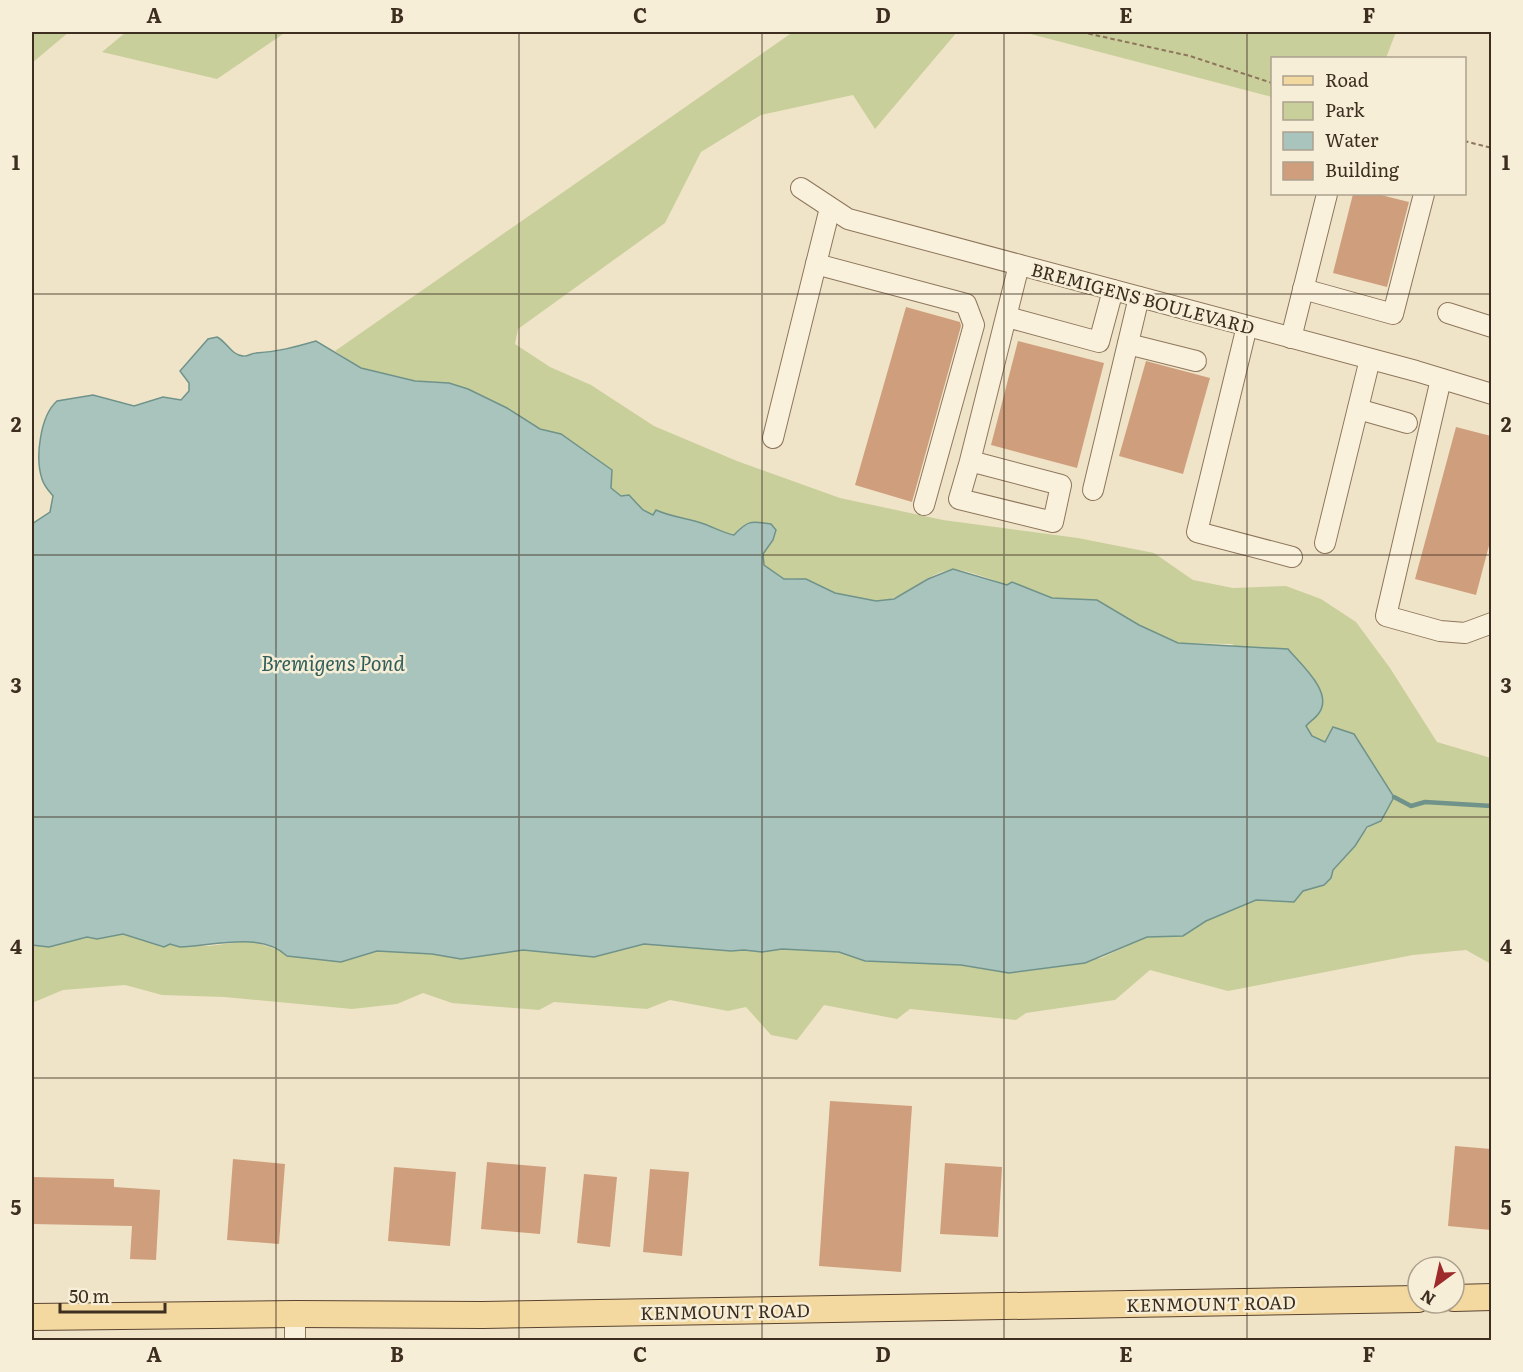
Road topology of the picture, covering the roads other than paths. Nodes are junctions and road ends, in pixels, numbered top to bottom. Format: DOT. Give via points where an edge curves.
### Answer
graph roads {
  1 [pos="801,188"];
  2 [pos="1327,195"];
  3 [pos="1424,195"];
  4 [pos="830,208"];
  5 [pos="816,264"];
  6 [pos="1019,265"];
  7 [pos="1303,289"];
  8 [pos="1113,290"];
  9 [pos="1139,297"];
  10 [pos="1448,313"];
  11 [pos="1007,317"];
  12 [pos="1247,326"];
  13 [pos="1491,327"];
  14 [pos="1291,338"];
  15 [pos="1128,344"];
  16 [pos="1370,359"];
  17 [pos="1196,361"];
  18 [pos="1441,379"];
  19 [pos="1491,394"];
  20 [pos="1358,409"];
  21 [pos="1407,423"];
  22 [pos="773,438"];
  23 [pos="970,461"];
  24 [pos="1093,490"];
  25 [pos="924,505"];
  26 [pos="1325,543"];
  27 [pos="1292,557"];
  28 [pos="1491,622"];
  29 [pos="1491,1297"];
  30 [pos="1466,1298"];
  31 [pos="1406,1299"];
  32 [pos="295,1314"];
  33 [pos="32,1317"];
  34 [pos="295,1341"];
  1 -- 4 [label="street, BREMIGENS BOULEVARD"];
  2 -- 7 [label="street"];
  3 -- 7 [label="street" via="1393,314"];
  4 -- 5 [label="street"];
  4 -- 6 [label="street, BREMIGENS BOULEVARD" via="848,219"];
  5 -- 22 [label="street"];
  5 -- 25 [label="street" via="966,304 971,314 974,326"];
  6 -- 8 [label="street, BREMIGENS BOULEVARD"];
  6 -- 11 [label="street"];
  7 -- 14 [label="street"];
  8 -- 9 [label="street, BREMIGENS BOULEVARD"];
  8 -- 11 [label="street" via="1099,342"];
  9 -- 12 [label="street, BREMIGENS BOULEVARD"];
  9 -- 15 [label="street"];
  10 -- 13 [label="street"];
  11 -- 23 [label="street"];
  12 -- 14 [label="street, BREMIGENS BOULEVARD"];
  12 -- 27 [label="street" via="1197,532"];
  14 -- 16 [label="street, BREMIGENS BOULEVARD"];
  15 -- 17 [label="street"];
  15 -- 24 [label="street"];
  16 -- 18 [label="street, BREMIGENS BOULEVARD"];
  16 -- 20 [label="street"];
  18 -- 19 [label="street, BREMIGENS BOULEVARD"];
  18 -- 28 [label="street" via="1386,616 1440,631 1465,633"];
  20 -- 21 [label="street"];
  20 -- 26 [label="street"];
  23 -- 23 [label="street" via="1061,485 1053,522 959,499"];
  29 -- 30 [label="main road"];
  31 -- 32 [label="main road, KENMOUNT ROAD" via="507,1315"];
  32 -- 33 [label="main road, KENMOUNT ROAD"];
  32 -- 34 [label="street"];
}
